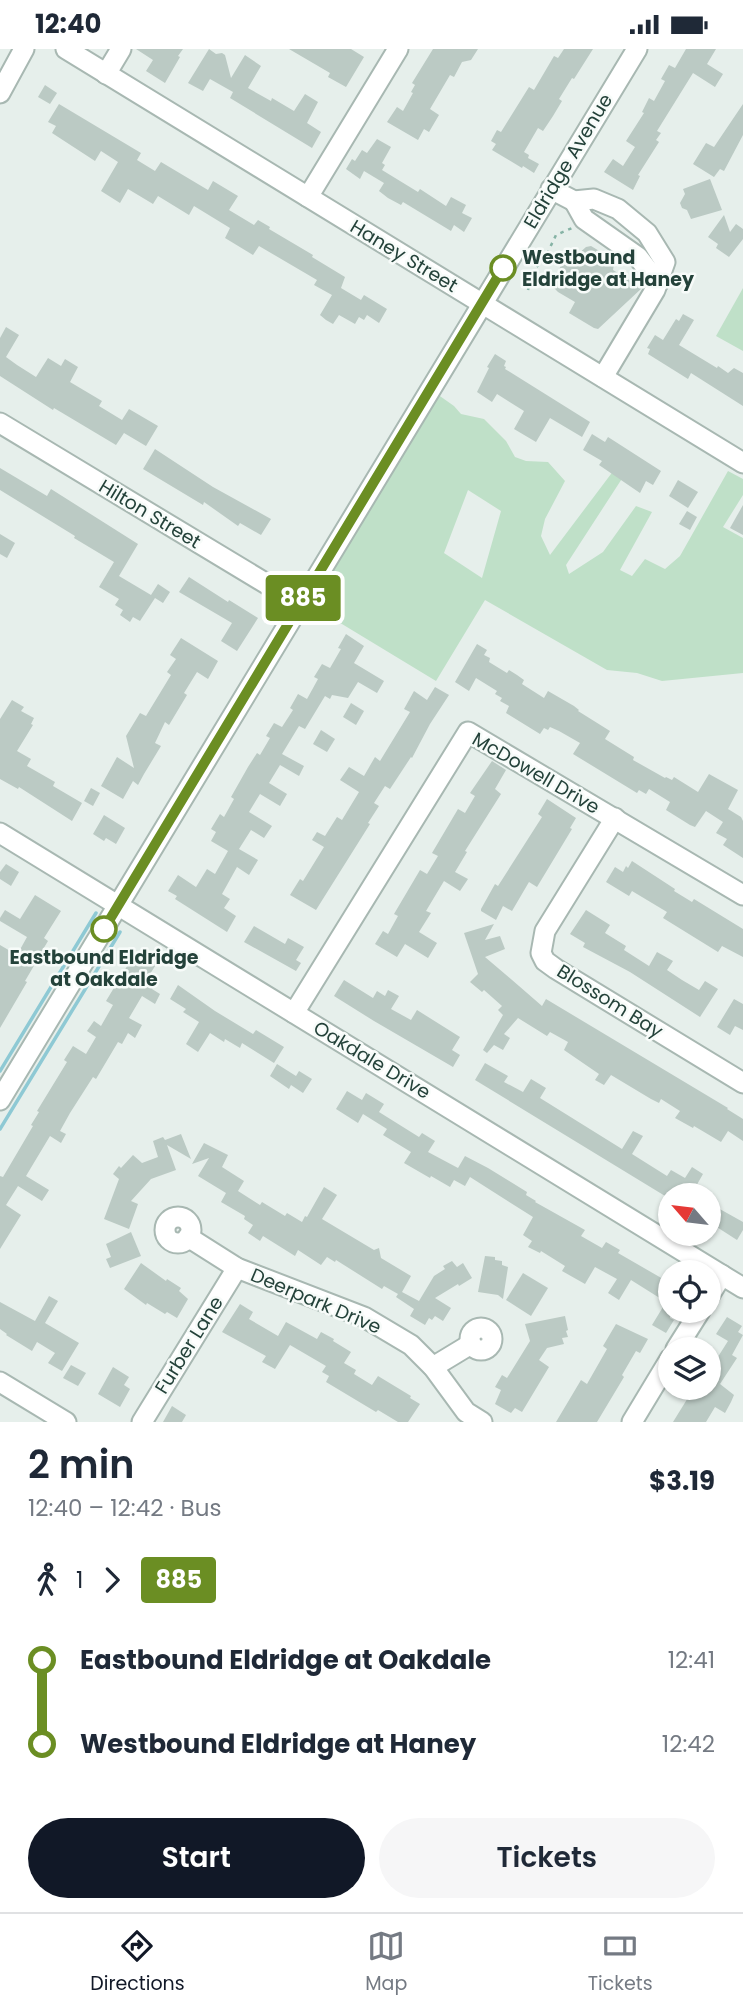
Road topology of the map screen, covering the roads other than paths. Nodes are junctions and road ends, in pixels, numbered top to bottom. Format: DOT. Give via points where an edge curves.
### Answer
graph roads {
  1 [pos="24,49"];
  2 [pos="66,49"];
  3 [pos="121,49"];
  4 [pos="398,49"];
  5 [pos="637,49"];
  6 [pos="106,74"];
  7 [pos="0,93"];
  8 [pos="551,189"];
  9 [pos="308,197"];
  10 [pos="574,201"];
  11 [pos="658,283"];
  12 [pos="481,303"];
  13 [pos="603,377"];
  14 [pos="0,423"];
  15 [pos="743,463"];
  16 [pos="300,604"];
  17 [pos="615,818"];
  18 [pos="0,833"];
  19 [pos="743,895"];
  20 [pos="119,905"];
  21 [pos="294,1013"];
  22 [pos="743,1083"];
  23 [pos="0,1100"];
  24 [pos="188,1237"];
  25 [pos="237,1268"];
  26 [pos="722,1275"];
  27 [pos="743,1288"];
  28 [pos="471,1344"];
  29 [pos="433,1367"];
  30 [pos="658,1379"];
  31 [pos="0,1382"];
  32 [pos="66,1422"];
  33 [pos="142,1422"];
  34 [pos="482,1422"];
  35 [pos="632,1422"];
  1 -- 7 [label="street"];
  2 -- 6 [label="street, Haney Street"];
  3 -- 6 [label="street"];
  4 -- 9 [label="street"];
  5 -- 8 [label="street, Eldridge Avenue"];
  6 -- 9 [label="street, Haney Street"];
  8 -- 10 [label="street"];
  8 -- 12 [label="street, Eldridge Avenue"];
  9 -- 12 [label="street, Haney Street"];
  10 -- 11 [label="street" via="584,219 638,257"];
  10 -- 11 [label="street" via="594,199 618,209 647,233 665,263"];
  11 -- 13 [label="street"];
  12 -- 13 [label="street, Haney Street"];
  12 -- 16 [label="street, Eldridge Avenue"];
  13 -- 15 [label="street, Haney Street"];
  14 -- 16 [label="street, Hilton Street"];
  16 -- 20 [label="street, Eldridge Avenue"];
  17 -- 19 [label="street, McDowell Drive"];
  17 -- 21 [label="street, McDowell Drive" via="468,731"];
  17 -- 22 [label="street, Blossom Bay" via="545,930 541,953 556,969"];
  18 -- 20 [label="street, Oakdale Drive"];
  20 -- 21 [label="street, Oakdale Drive"];
  20 -- 23 [label="street, Eldridge Avenue"];
  21 -- 26 [label="street, Oakdale Drive"];
  24 -- 25 [label="street, Deerpark Drive"];
  25 -- 29 [label="street, Deerpark Drive" via="364,1317 411,1345"];
  25 -- 33 [label="street, Furber Lane"];
  26 -- 27 [label="street, Oakdale Drive"];
  28 -- 29 [label="street"];
  29 -- 34 [label="street, Deerpark Drive" via="467,1412"];
  30 -- 35 [label="street"];
  31 -- 32 [label="street"];
}
